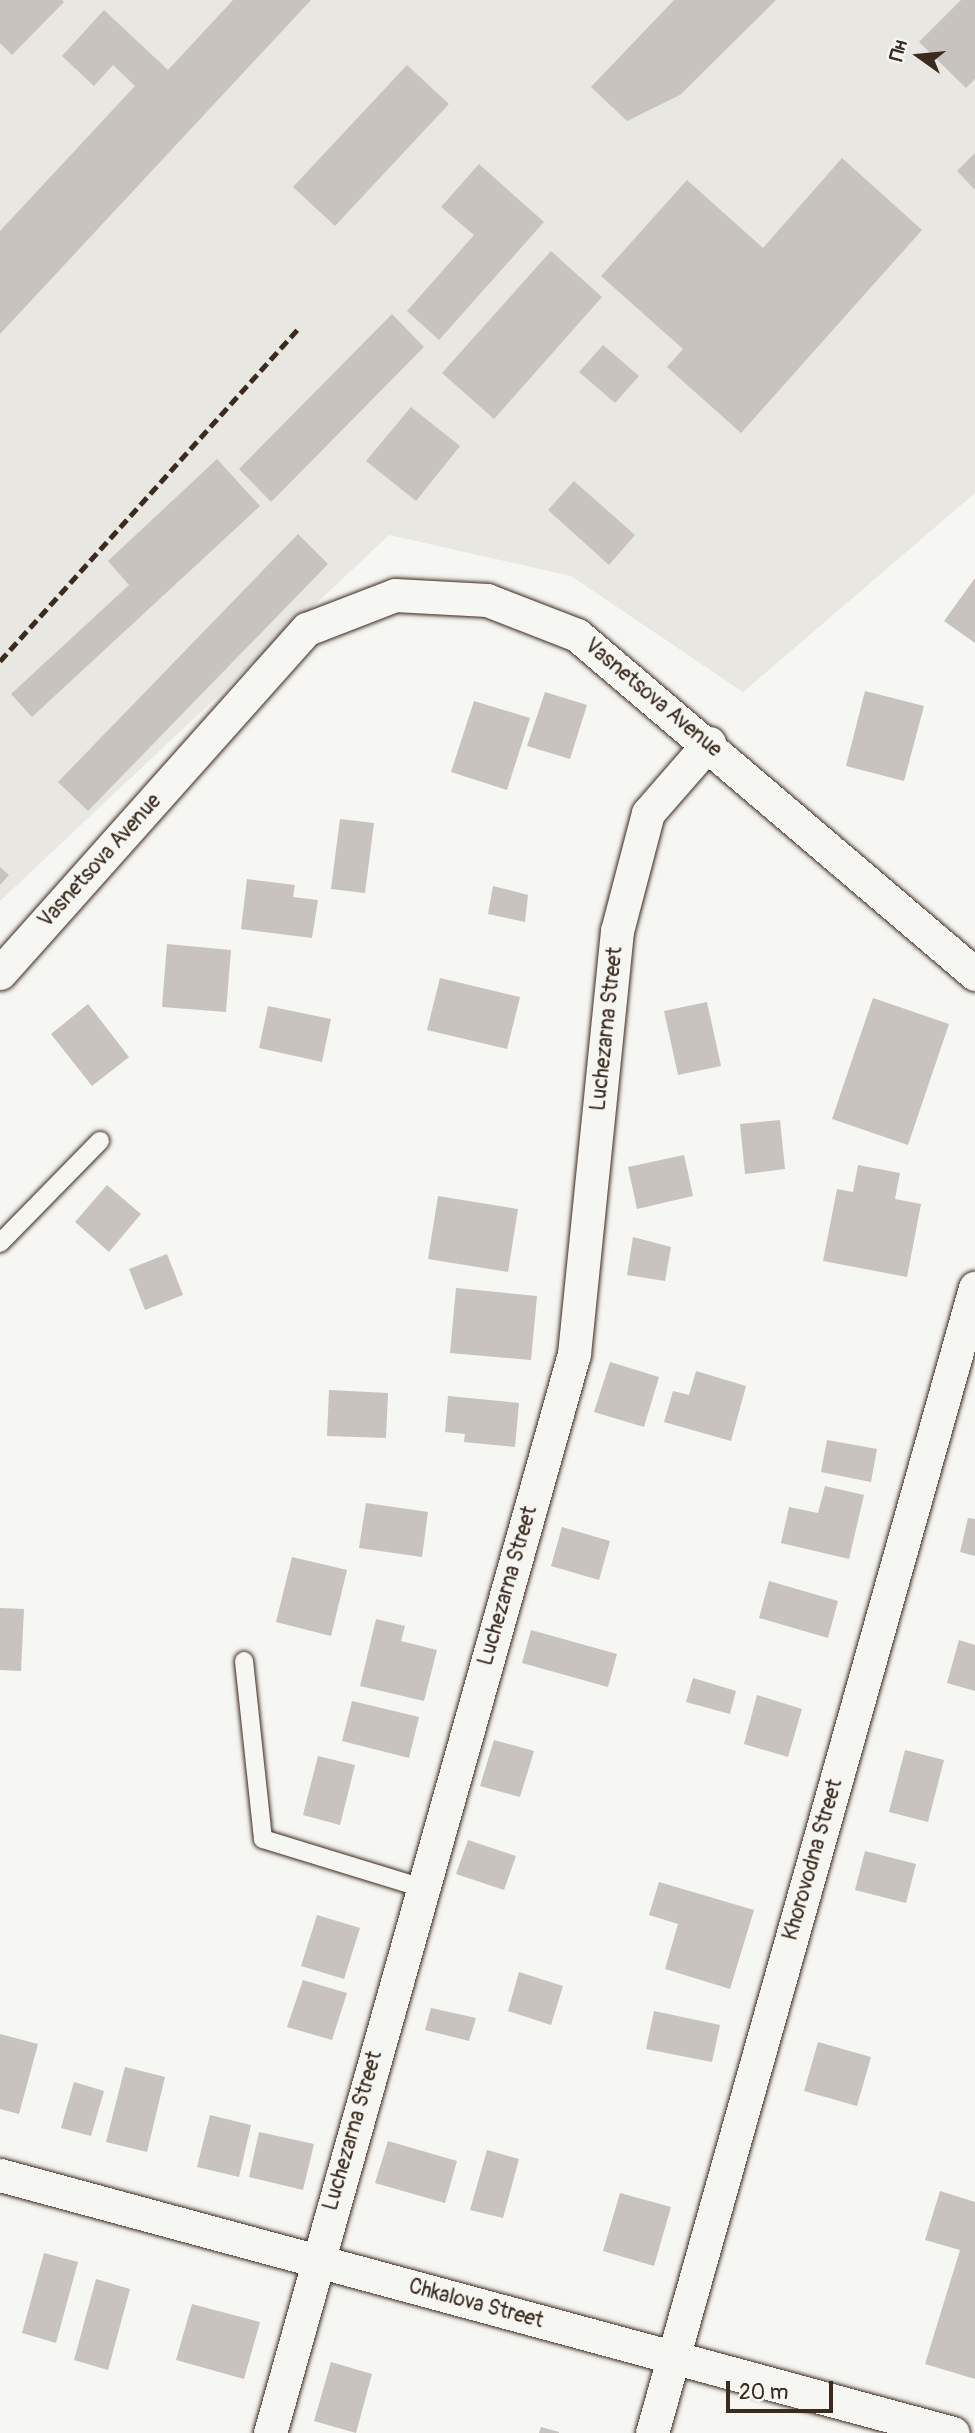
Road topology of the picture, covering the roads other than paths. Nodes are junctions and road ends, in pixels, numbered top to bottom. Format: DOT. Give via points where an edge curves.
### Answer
graph roads {
  1 [pos="709,743"];
  2 [pos="0,973"];
  3 [pos="975,974"];
  4 [pos="100,1141"];
  5 [pos="0,1243"];
  6 [pos="975,1288"];
  7 [pos="244,1661"];
  8 [pos="422,1888"];
  9 [pos="0,2175"];
  10 [pos="316,2261"];
  11 [pos="673,2357"];
  12 [pos="270,2433"];
  13 [pos="652,2433"];
  14 [pos="953,2433"];
  1 -- 2 [label="street, Vasnetsova Avenue" via="577,635 487,600 395,595 307,629"];
  1 -- 3 [label="street, Vasnetsova Avenue"];
  1 -- 8 [label="street, Luchezarna Street" via="648,813 617,931 574,1354"];
  4 -- 5 [label="lane"];
  6 -- 11 [label="street, Khorovodna Street"];
  7 -- 8 [label="lane" via="263,1839"];
  8 -- 10 [label="street, Luchezarna Street"];
  9 -- 10 [label="street, Chkalova Street"];
  10 -- 11 [label="street, Chkalova Street"];
  10 -- 12 [label="street, Luchezarna Street"];
  11 -- 13 [label="street, Khorovodna Street"];
  11 -- 14 [label="street, Chkalova Street"];
}
